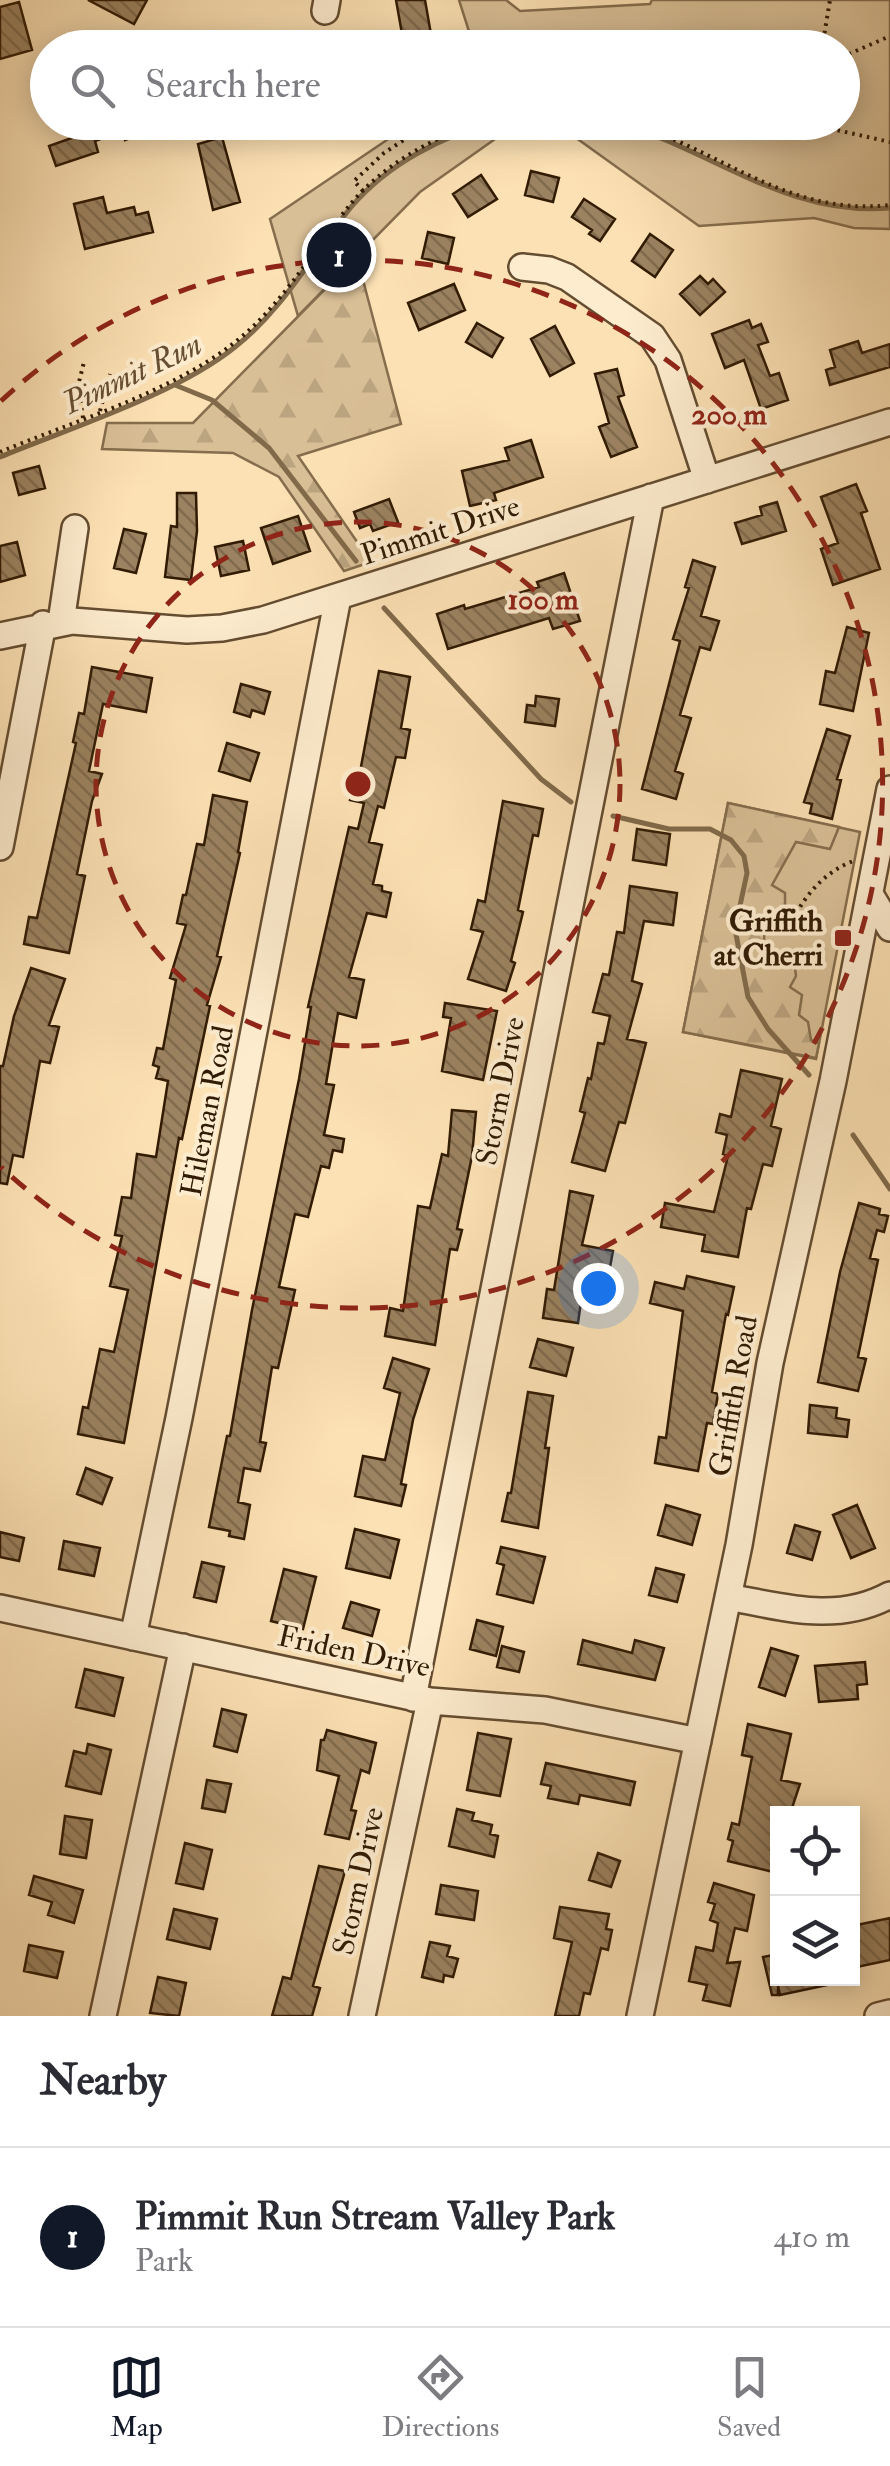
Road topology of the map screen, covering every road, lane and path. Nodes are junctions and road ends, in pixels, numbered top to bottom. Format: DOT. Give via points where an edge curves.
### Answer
graph roads {
  1 [pos="830,0"];
  2 [pos="825,30"];
  3 [pos="890,36"];
  4 [pos="860,49"];
  5 [pos="860,135"];
  6 [pos="405,140"];
  7 [pos="435,140"];
  8 [pos="675,140"];
  9 [pos="890,142"];
  10 [pos="362,191"];
  11 [pos="890,205"];
  12 [pos="522,267"];
  13 [pos="84,362"];
  14 [pos="110,374"];
  15 [pos="100,411"];
  16 [pos="83,418"];
  17 [pos="890,422"];
  18 [pos="0,452"];
  19 [pos="706,480"];
  20 [pos="651,497"];
  21 [pos="75,528"];
  22 [pos="338,597"];
  23 [pos="52,623"];
  24 [pos="0,636"];
  25 [pos="890,788"];
  26 [pos="0,847"];
  27 [pos="876,863"];
  28 [pos="870,894"];
  29 [pos="794,920"];
  30 [pos="890,928"];
  31 [pos="890,1595"];
  32 [pos="728,1597"];
  33 [pos="0,1608"];
  34 [pos="133,1636"];
  35 [pos="183,1648"];
  36 [pos="422,1699"];
  37 [pos="698,1740"];
  38 [pos="890,2013"];
  39 [pos="103,2016"];
  40 [pos="362,2016"];
  41 [pos="640,2016"];
  42 [pos="878,2016"];
  1 -- 2 [label="path"];
  3 -- 4 [label="path"];
  5 -- 9 [label="path"];
  6 -- 10 [label="path" via="354,182"];
  7 -- 10 [label="path"];
  8 -- 11 [label="path" via="790,194"];
  10 -- 15 [label="path" via="282,297 230,347"];
  12 -- 19 [label="street" via="567,277 652,336 668,360"];
  13 -- 16 [label="path" via="78,386"];
  14 -- 15 [label="path"];
  15 -- 16 [label="path"];
  16 -- 18 [label="path"];
  17 -- 19 [label="street, Pimmit Drive"];
  19 -- 20 [label="street, Pimmit Drive"];
  20 -- 22 [label="street, Pimmit Drive"];
  20 -- 36 [label="street, Storm Drive"];
  21 -- 23 [label="street"];
  22 -- 23 [label="street, Pimmit Drive" via="222,628"];
  22 -- 34 [label="street, Hileman Road"];
  23 -- 24 [label="street, Pimmit Drive"];
  23 -- 26 [label="street"];
  25 -- 27 [label="street, Griffith Road"];
  27 -- 28 [label="street, Griffith Road"];
  27 -- 29 [label="path" via="840,866 812,890"];
  28 -- 30 [label="street"];
  28 -- 32 [label="street, Griffith Road"];
  31 -- 32 [label="street" via="817,1613"];
  32 -- 37 [label="street, Griffith Road"];
  33 -- 34 [label="street, Friden Drive"];
  34 -- 35 [label="street, Friden Drive"];
  35 -- 36 [label="street, Friden Drive"];
  35 -- 39 [label="street"];
  36 -- 37 [label="street, Friden Drive" via="545,1710"];
  36 -- 40 [label="street, Storm Drive"];
  37 -- 41 [label="street, Griffith Road"];
  38 -- 42 [label="street"];
}
